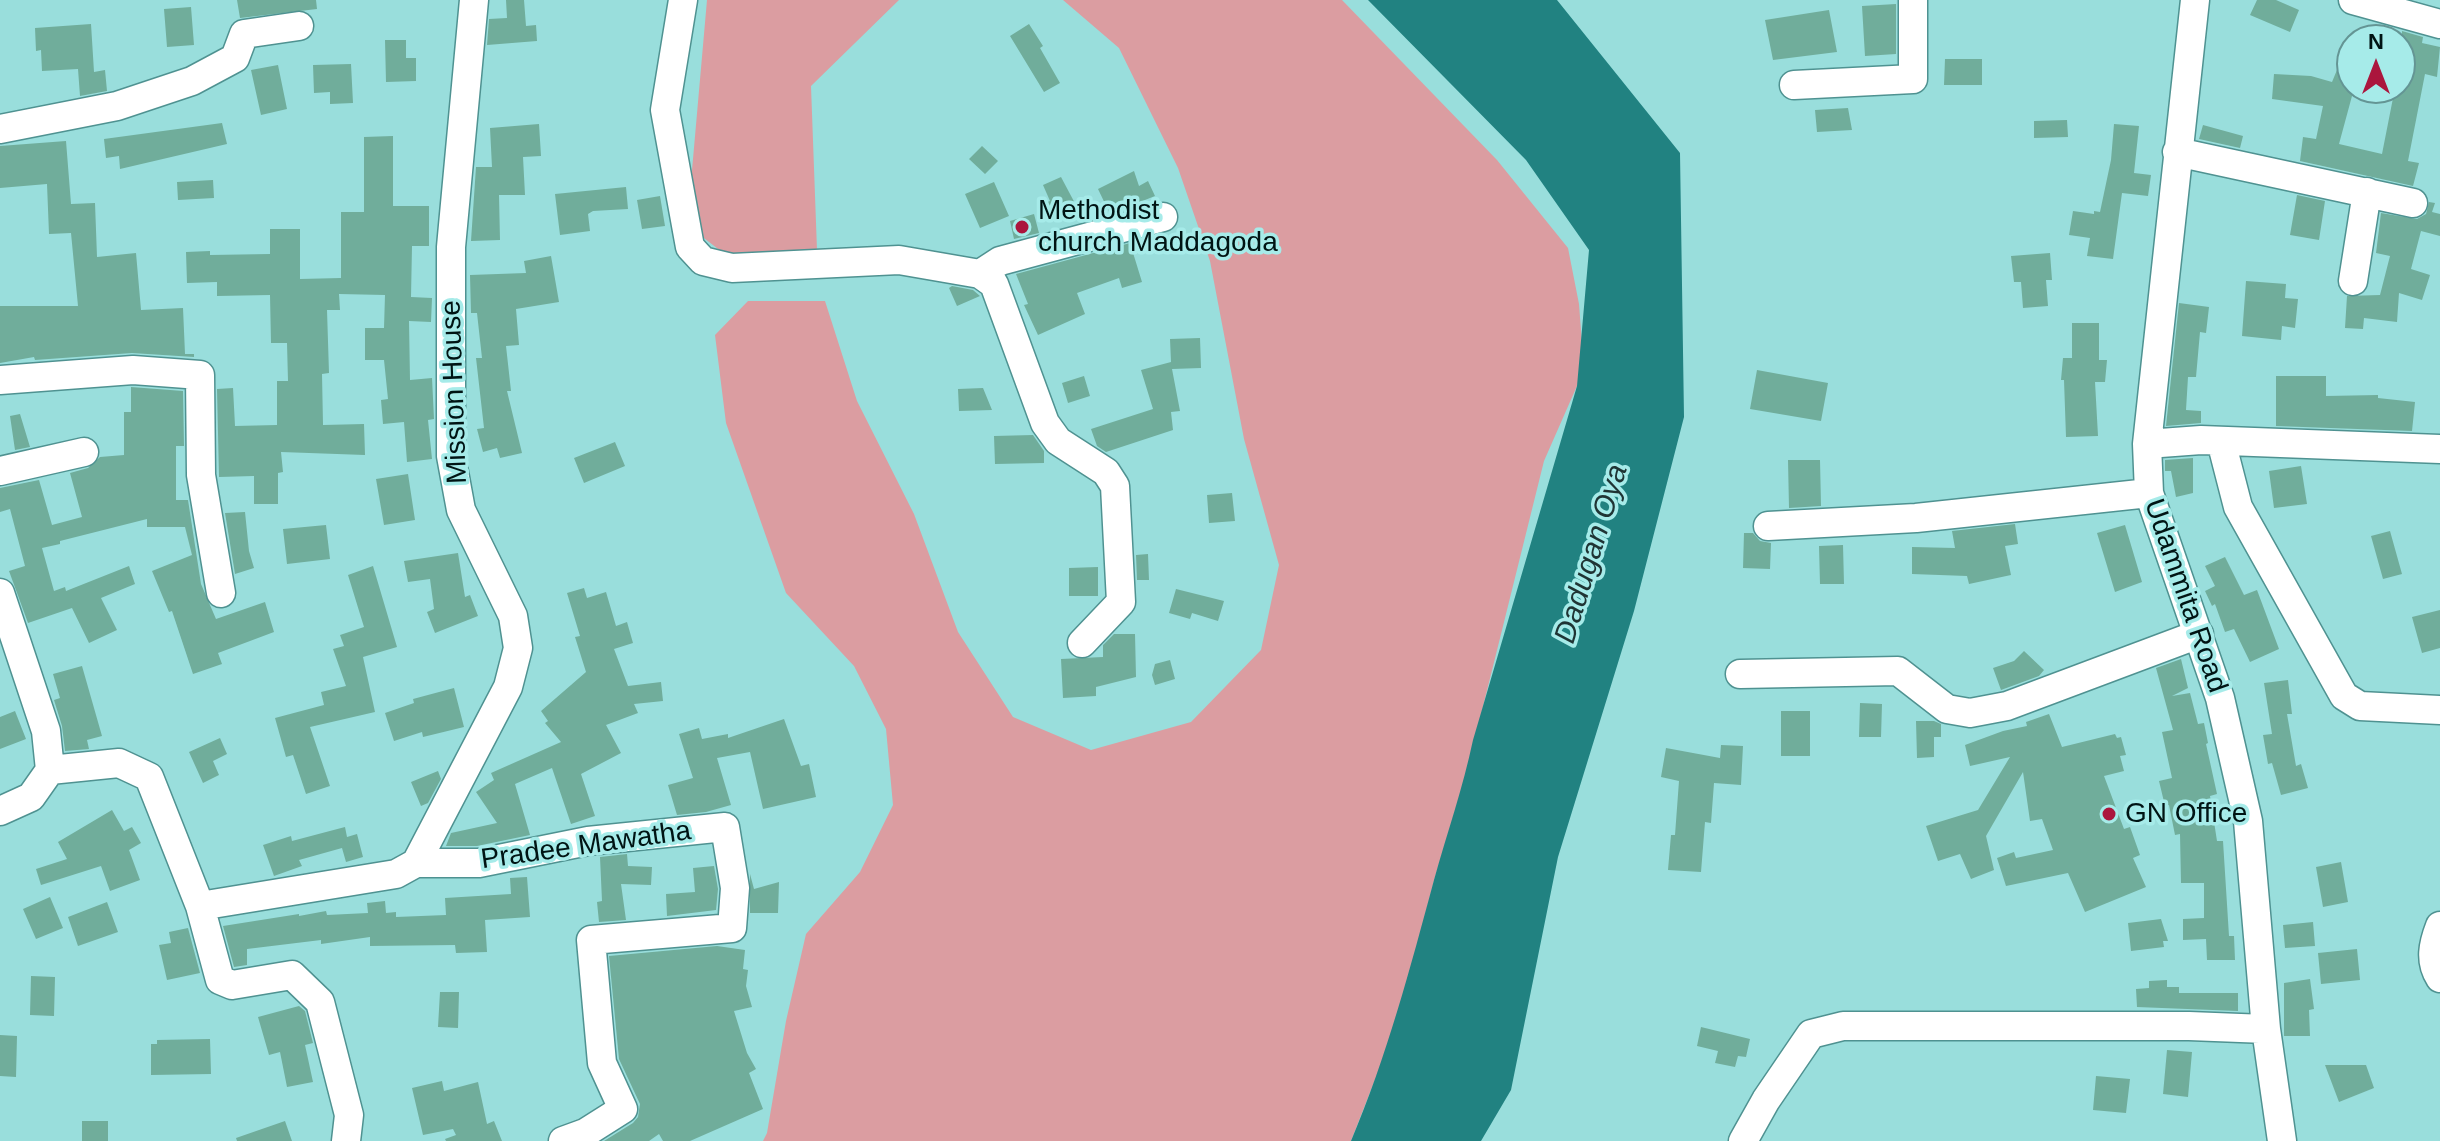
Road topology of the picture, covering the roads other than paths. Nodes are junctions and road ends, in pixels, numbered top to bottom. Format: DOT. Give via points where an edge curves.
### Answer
graph roads {
  1 [pos="474,0"];
  2 [pos="683,0"];
  3 [pos="1913,0"];
  4 [pos="2195,0"];
  5 [pos="2353,0"];
  6 [pos="2440,24"];
  7 [pos="299,26"];
  8 [pos="1794,85"];
  9 [pos="0,129"];
  10 [pos="2177,152"];
  11 [pos="2367,192"];
  12 [pos="2413,203"];
  13 [pos="1163,217"];
  14 [pos="980,274"];
  15 [pos="2353,281"];
  16 [pos="0,380"];
  17 [pos="2221,441"];
  18 [pos="2147,444"];
  19 [pos="2440,449"];
  20 [pos="84,452"];
  21 [pos="0,471"];
  22 [pos="2149,493"];
  23 [pos="1768,526"];
  24 [pos="0,593"];
  25 [pos="221,593"];
  26 [pos="2199,634"];
  27 [pos="1082,643"];
  28 [pos="1740,674"];
  29 [pos="2440,710"];
  30 [pos="50,770"];
  31 [pos="0,811"];
  32 [pos="416,863"];
  33 [pos="200,906"];
  34 [pos="2440,926"];
  35 [pos="2440,978"];
  36 [pos="2266,1029"];
  37 [pos="574,1137"];
  38 [pos="346,1141"];
  39 [pos="1743,1141"];
  40 [pos="2282,1141"];
  1 -- 32 [label="street, Mission House" via="451,247 451,456 461,510 513,616 518,648 508,687"];
  2 -- 14 [label="street" via="665,110 690,247 703,261 732,268 899,260"];
  3 -- 8 [label="street" via="1913,79"];
  4 -- 10 [label="street, Udammita Road"];
  5 -- 6 [label="street"];
  7 -- 9 [label="street" via="244,34 235,58 192,81 117,106"];
  10 -- 11 [label="street"];
  10 -- 18 [label="street, Udammita Road"];
  11 -- 12 [label="street"];
  11 -- 15 [label="street"];
  13 -- 14 [label="street" via="1000,261"];
  14 -- 27 [label="street" via="994,284 1045,423 1058,441 1106,472 1115,486 1121,602"];
  16 -- 25 [label="street" via="133,370 200,375 201,475"];
  17 -- 18 [label="street"];
  17 -- 19 [label="street"];
  17 -- 29 [label="street" via="2238,507 2344,696 2360,706"];
  18 -- 22 [label="street, Udammita Road"];
  20 -- 21 [label="street"];
  22 -- 23 [label="street" via="1916,518"];
  22 -- 26 [label="street, Udammita Road"];
  24 -- 30 [label="street" via="46,731"];
  26 -- 28 [label="street" via="2007,706 1970,713 1947,709 1898,671"];
  26 -- 36 [label="street, Udammita Road" via="2220,698 2248,821"];
  30 -- 31 [label="street" via="31,797"];
  30 -- 33 [label="street" via="119,763 149,777"];
  32 -- 33 [label="street" via="396,874"];
  32 -- 37 [label="street, Pradee Mawatha" via="479,863 588,841 725,827 735,888 732,928 591,940 602,1063 623,1109"];
  33 -- 38 [label="street" via="220,980 232,985 292,975 320,1002 349,1115"];
  34 -- 35 [label="street" via="2433,944 2434,969"];
  36 -- 39 [label="street" via="1843,1026 1811,1034"];
  36 -- 40 [label="street, Udammita Road"];
}
